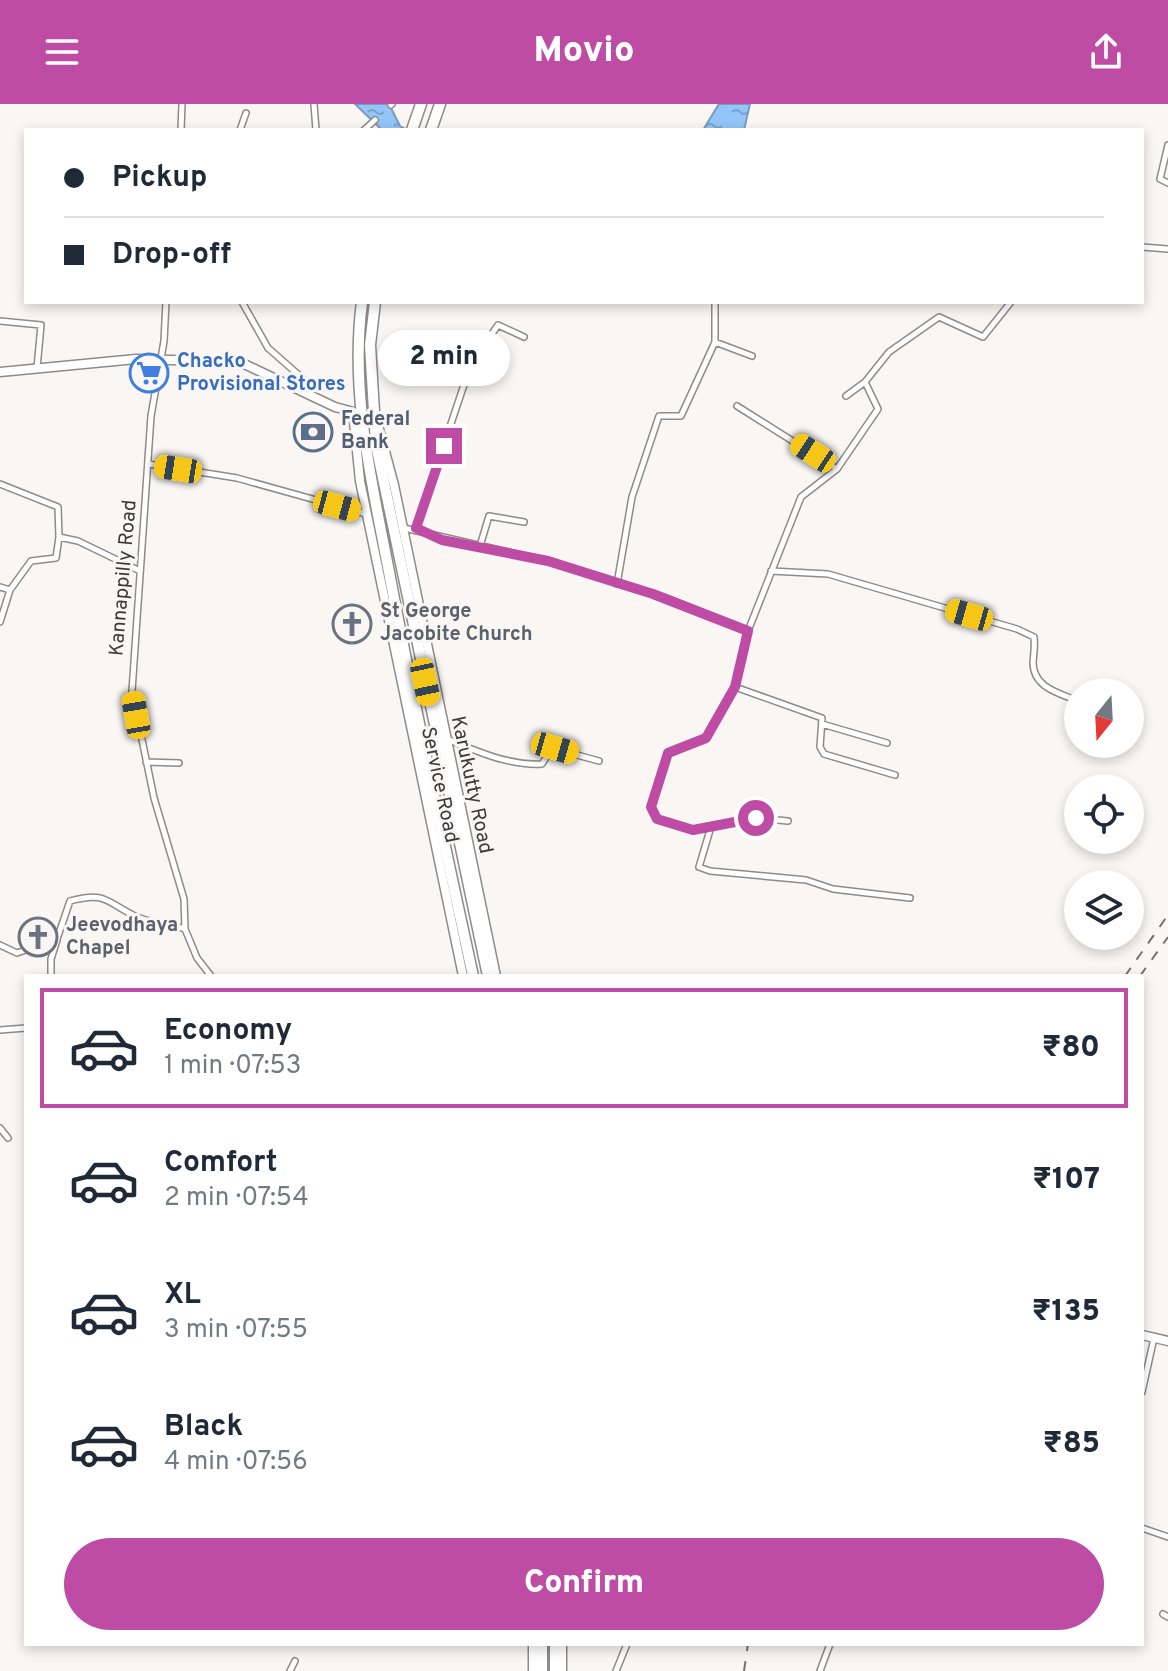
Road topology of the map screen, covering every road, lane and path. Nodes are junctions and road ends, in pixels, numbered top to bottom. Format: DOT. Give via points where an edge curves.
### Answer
graph roads {
  1 [pos="182,104"];
  2 [pos="314,104"];
  3 [pos="440,104"];
  4 [pos="420,107"];
  5 [pos="246,113"];
  6 [pos="375,120"];
  7 [pos="432,125"];
  8 [pos="181,128"];
  9 [pos="241,128"];
  10 [pos="316,128"];
  11 [pos="366,128"];
  12 [pos="413,128"];
  13 [pos="1168,145"];
  14 [pos="1168,183"];
  15 [pos="1144,247"];
  16 [pos="1168,249"];
  17 [pos="166,304"];
  18 [pos="243,304"];
  19 [pos="362,304"];
  20 [pos="375,304"];
  21 [pos="715,304"];
  22 [pos="1009,304"];
  23 [pos="0,321"];
  24 [pos="524,337"];
  25 [pos="715,342"];
  26 [pos="752,356"];
  27 [pos="161,361"];
  28 [pos="37,369"];
  29 [pos="0,372"];
  30 [pos="865,382"];
  31 [pos="846,396"];
  32 [pos="311,397"];
  33 [pos="737,406"];
  34 [pos="362,413"];
  35 [pos="149,464"];
  36 [pos="837,469"];
  37 [pos="0,484"];
  38 [pos="367,514"];
  39 [pos="524,522"];
  40 [pos="403,528"];
  41 [pos="416,528"];
  42 [pos="59,537"];
  43 [pos="480,546"];
  44 [pos="140,571"];
  45 [pos="771,571"];
  46 [pos="617,584"];
  47 [pos="0,587"];
  48 [pos="10,590"];
  49 [pos="0,622"];
  50 [pos="748,631"];
  51 [pos="735,687"];
  52 [pos="1064,695"];
  53 [pos="822,724"];
  54 [pos="446,739"];
  55 [pos="887,743"];
  56 [pos="599,761"];
  57 [pos="146,762"];
  58 [pos="179,763"];
  59 [pos="895,775"];
  60 [pos="788,821"];
  61 [pos="710,830"];
  62 [pos="910,898"];
  63 [pos="185,929"];
  64 [pos="57,939"];
  65 [pos="0,945"];
  66 [pos="51,974"];
  67 [pos="209,974"];
  68 [pos="463,974"];
  69 [pos="473,974"];
  70 [pos="488,974"];
  71 [pos="496,974"];
  72 [pos="24,1028"];
  73 [pos="0,1030"];
  74 [pos="0,1128"];
  75 [pos="8,1138"];
  76 [pos="1144,1336"];
  77 [pos="1154,1338"];
  78 [pos="1168,1341"];
  79 [pos="1144,1383"];
  80 [pos="1144,1529"];
  81 [pos="1168,1537"];
  82 [pos="533,1646"];
  83 [pos="542,1646"];
  84 [pos="555,1646"];
  85 [pos="562,1646"];
  86 [pos="626,1646"];
  87 [pos="829,1646"];
  88 [pos="295,1661"];
  89 [pos="290,1671"];
  90 [pos="533,1671"];
  91 [pos="542,1671"];
  92 [pos="555,1671"];
  93 [pos="562,1671"];
  94 [pos="616,1671"];
  95 [pos="820,1671"];
  1 -- 8 [label="street"];
  2 -- 10 [label="street"];
  3 -- 7 [label="highway"];
  4 -- 12 [label="highway"];
  5 -- 9 [label="street"];
  6 -- 11 [label="street"];
  13 -- 14 [label="street" via="1159,172"];
  15 -- 16 [label="street"];
  17 -- 27 [label="street, Kannappilly Road"];
  18 -- 32 [label="street" via="268,348 311,386"];
  19 -- 34 [label="highway"];
  20 -- 34 [label="highway"];
  21 -- 25 [label="street"];
  22 -- 30 [label="street" via="983,337 939,317 889,352"];
  23 -- 28 [label="street" via="41,325"];
  24 -- 41 [label="street" via="498,325 471,364"];
  25 -- 26 [label="street"];
  25 -- 46 [label="street" via="681,416 659,416 632,497"];
  27 -- 28 [label="street"];
  27 -- 32 [label="street" via="240,362"];
  27 -- 35 [label="street, Kannappilly Road"];
  28 -- 29 [label="street"];
  30 -- 31 [label="street"];
  30 -- 36 [label="street" via="878,409"];
  32 -- 34 [label="street"];
  33 -- 36 [label="street"];
  34 -- 38 [label="street, Service Road" via="355,452"];
  34 -- 40 [label="street, Karukutty Road" via="378,423"];
  34 -- 69 [label="highway" via="407,669"];
  34 -- 70 [label="highway"];
  35 -- 38 [label="street" via="237,478"];
  35 -- 44 [label="street, Kannappilly Road"];
  36 -- 45 [label="street" via="801,497"];
  37 -- 42 [label="street" via="58,507"];
  38 -- 68 [label="street, Service Road"];
  39 -- 43 [label="street" via="489,516"];
  40 -- 41 [label="street"];
  40 -- 54 [label="street, Karukutty Road"];
  41 -- 43 [label="street" via="442,540"];
  42 -- 44 [label="street"];
  42 -- 48 [label="street" via="56,558 31,561"];
  43 -- 46 [label="street"];
  44 -- 57 [label="street, Kannappilly Road" via="132,691"];
  45 -- 50 [label="street"];
  45 -- 52 [label="street" via="828,574 1017,629 1034,637 1034,674 1048,689"];
  46 -- 50 [label="street"];
  47 -- 48 [label="street"];
  48 -- 49 [label="street"];
  50 -- 51 [label="street"];
  51 -- 53 [label="street" via="803,709 822,718"];
  51 -- 61 [label="street" via="706,738 668,753 651,807 657,819"];
  53 -- 55 [label="street"];
  53 -- 59 [label="street" via="824,754"];
  54 -- 56 [label="street" via="524,763 542,764 552,748"];
  54 -- 71 [label="street, Karukutty Road"];
  57 -- 58 [label="street"];
  57 -- 63 [label="street, Kannappilly Road" via="184,899"];
  60 -- 61 [label="street" via="756,818"];
  61 -- 62 [label="street" via="699,867 710,871"];
  63 -- 64 [label="street" via="136,916 97,896 70,901"];
  63 -- 67 [label="street, Kannappilly Road"];
  64 -- 65 [label="street" via="23,951"];
  64 -- 66 [label="street"];
  72 -- 73 [label="street"];
  74 -- 75 [label="street"];
  76 -- 77 [label="street"];
  77 -- 78 [label="street"];
  77 -- 79 [label="street"];
  80 -- 81 [label="street"];
  82 -- 90 [label="street"];
  83 -- 91 [label="highway"];
  84 -- 92 [label="highway"];
  85 -- 93 [label="street"];
  86 -- 94 [label="street"];
  87 -- 95 [label="street"];
  88 -- 89 [label="street"];
}
